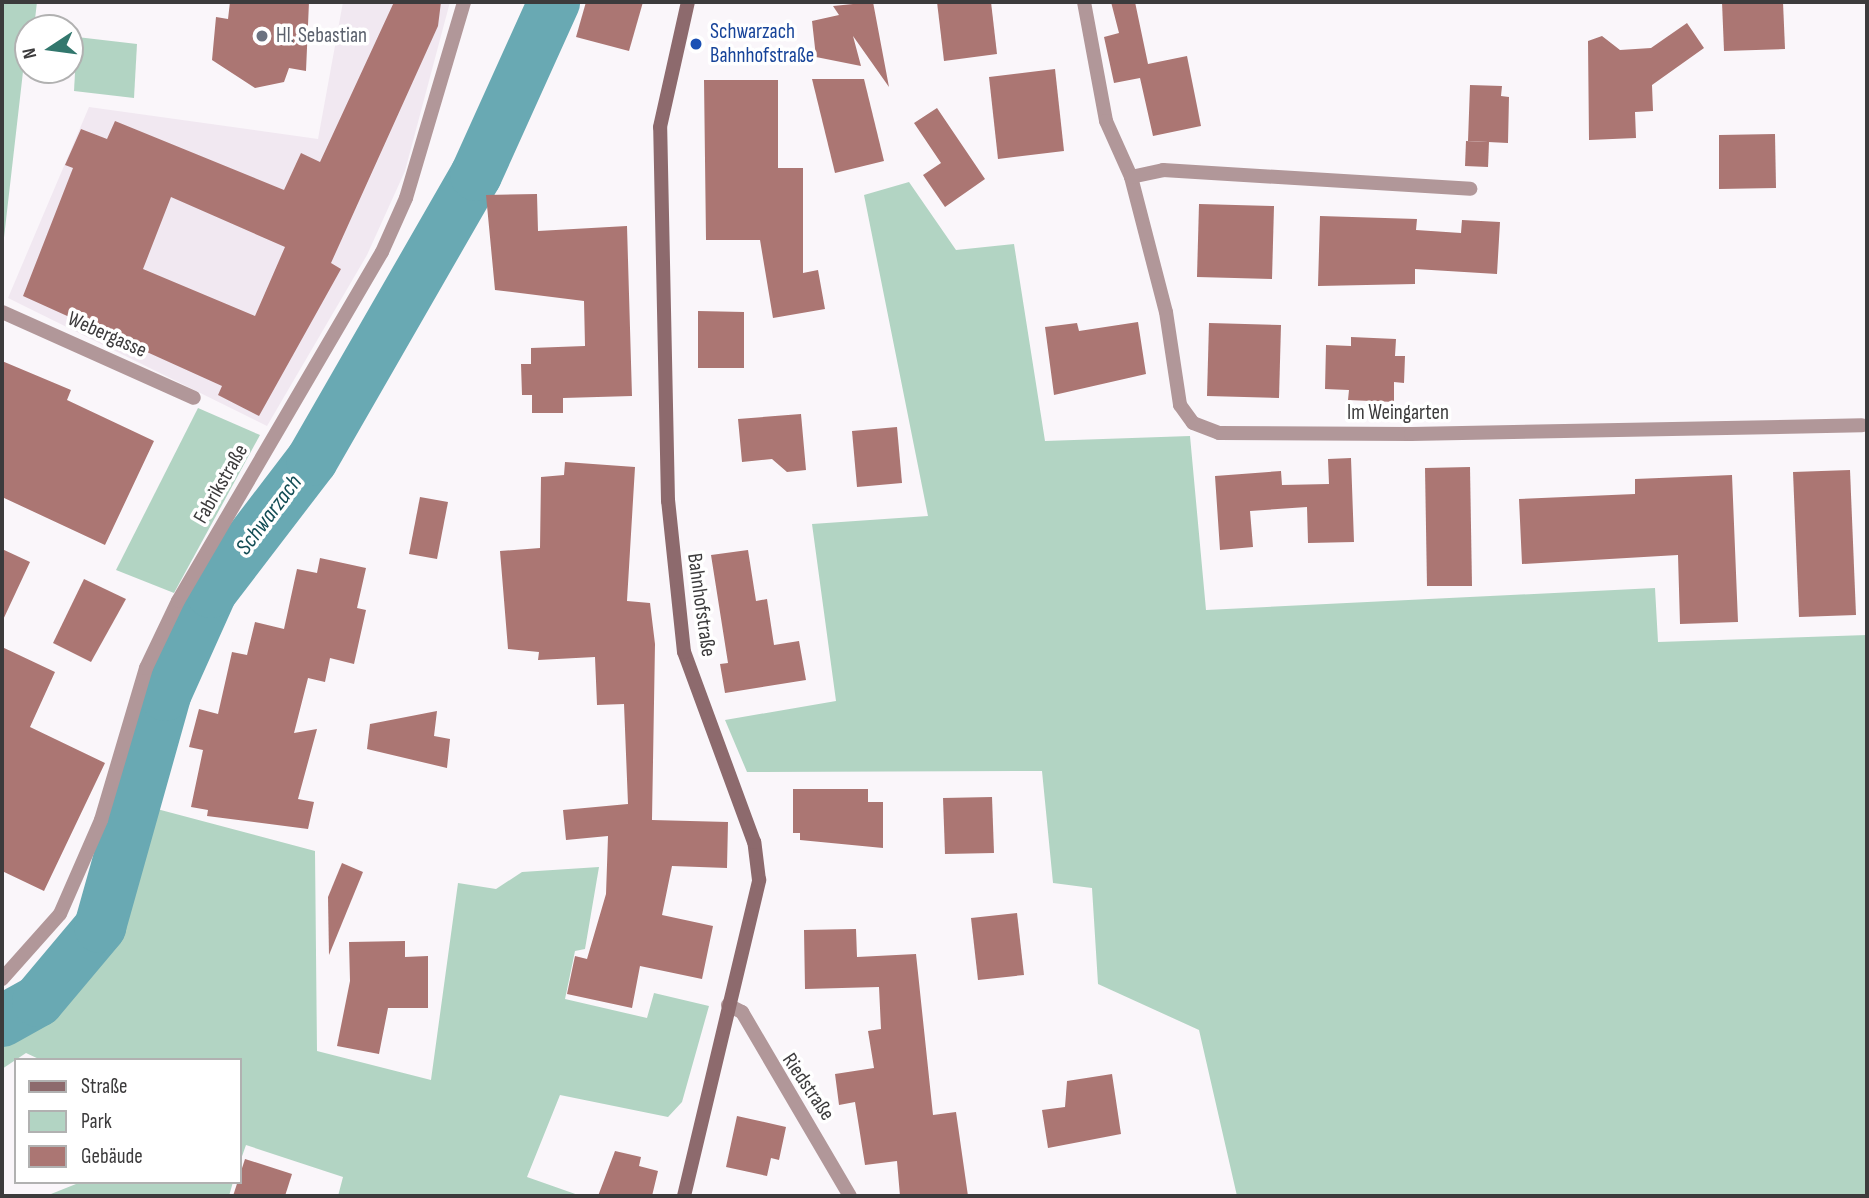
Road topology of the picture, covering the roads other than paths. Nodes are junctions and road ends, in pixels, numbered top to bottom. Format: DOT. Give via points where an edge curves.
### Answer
graph roads {
  1 [pos="464,2"];
  2 [pos="688,2"];
  3 [pos="1084,2"];
  4 [pos="1131,177"];
  5 [pos="1470,190"];
  6 [pos="2,312"];
  7 [pos="194,398"];
  8 [pos="1861,425"];
  9 [pos="2,979"];
  10 [pos="728,1005"];
  11 [pos="684,1196"];
  12 [pos="850,1196"];
  1 -- 9 [label="street, Fabrikstraße" via="406,198 382,252 178,601 146,668 101,820 60,914"];
  2 -- 10 [label="street, Bahnhofstraße" via="669,65 660,127 667,500 684,652 759,867 753,921"];
  3 -- 4 [label="street, Im Weingarten" via="1107,121"];
  4 -- 5 [label="street" via="1163,170"];
  4 -- 8 [label="street, Im Weingarten" via="1166,312 1180,405 1193,423 1219,433"];
  6 -- 7 [label="street, Webergasse"];
  10 -- 11 [label="street, Bahnhofstraße"];
  10 -- 12 [label="street, Riedstraße" via="742,1012"];
}
